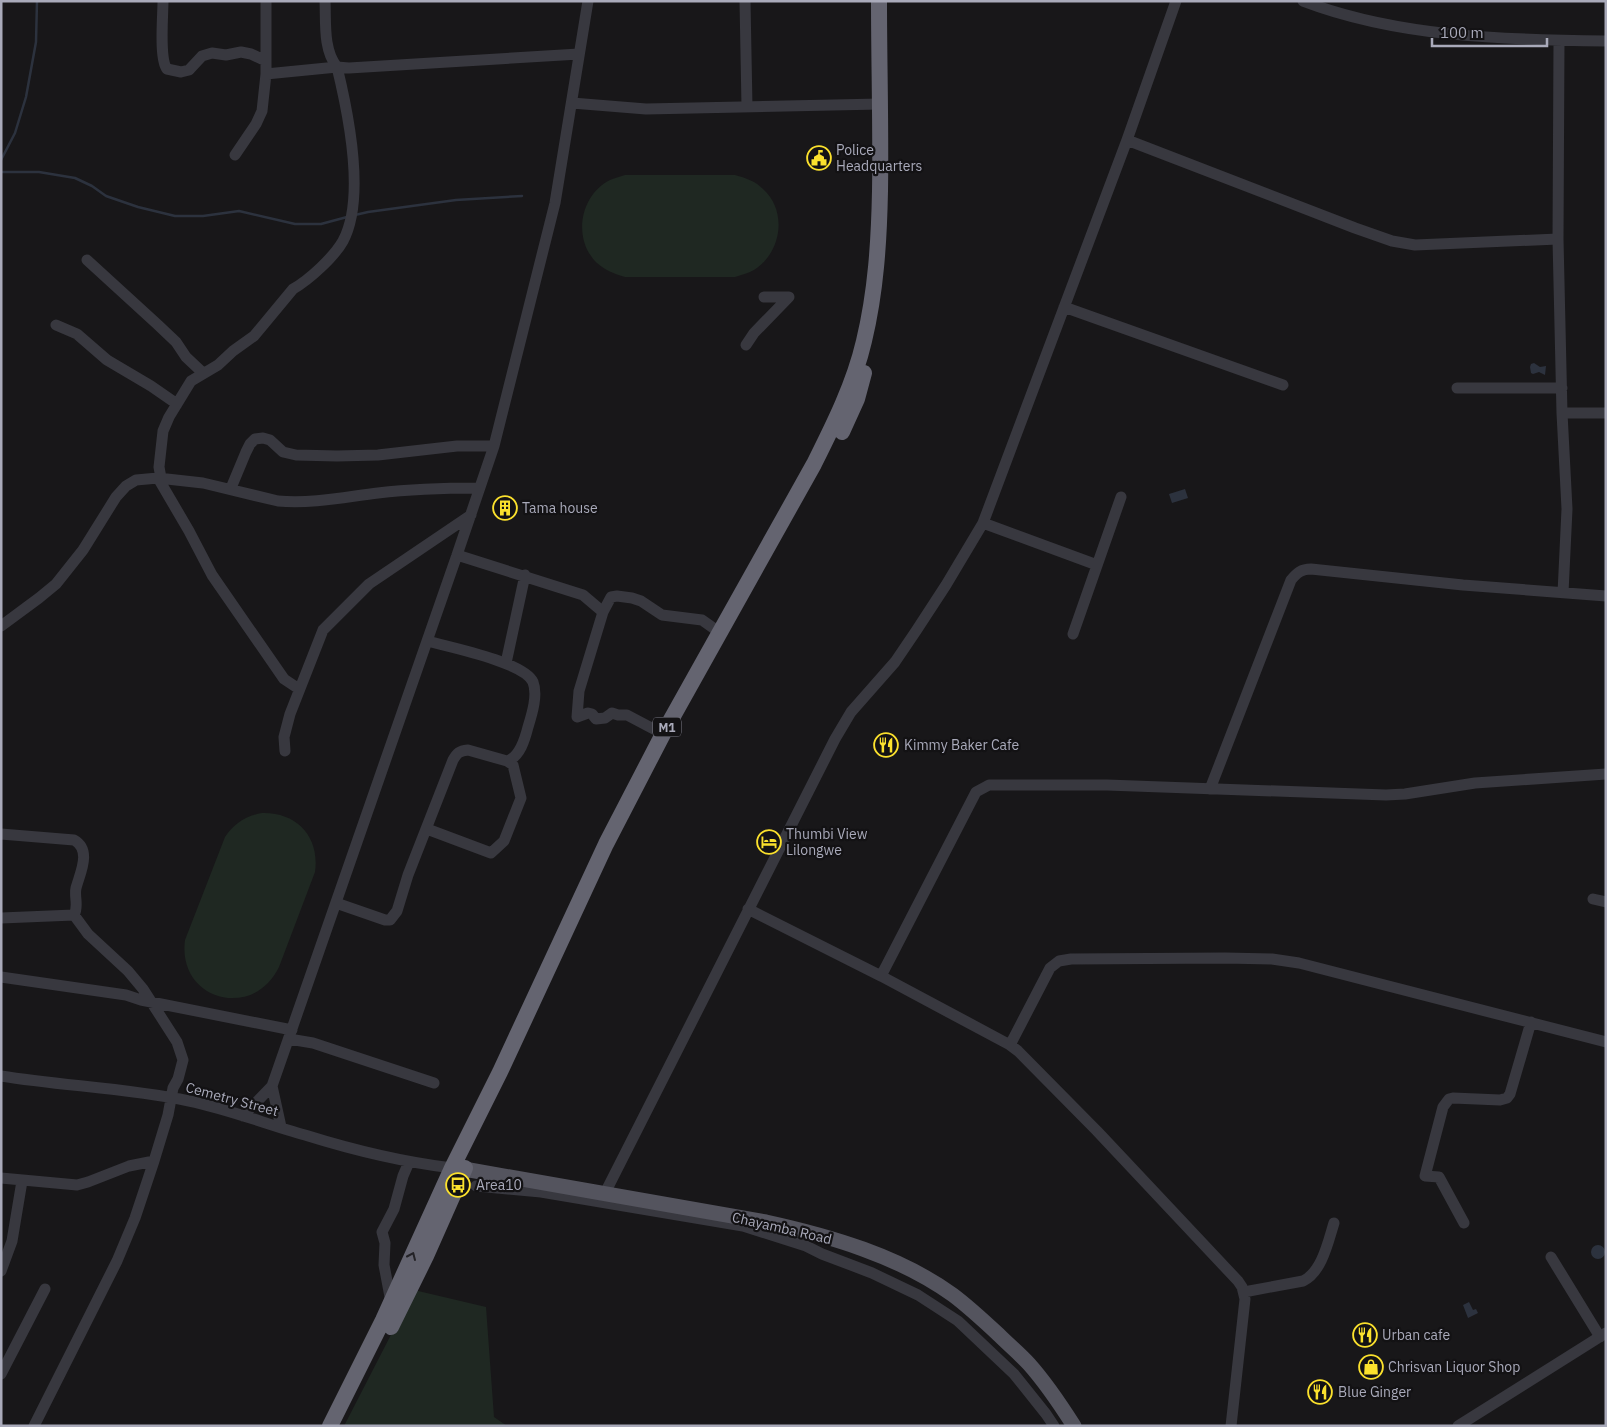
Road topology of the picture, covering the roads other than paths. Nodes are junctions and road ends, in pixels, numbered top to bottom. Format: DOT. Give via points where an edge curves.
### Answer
graph roads {
  1 [pos="163,1"];
  2 [pos="266,1"];
  3 [pos="325,1"];
  4 [pos="588,1"];
  5 [pos="745,1"];
  6 [pos="879,1"];
  7 [pos="890,1"];
  8 [pos="1176,1"];
  9 [pos="1303,1"];
  10 [pos="1323,5"];
  11 [pos="1559,41"];
  12 [pos="1606,41"];
  13 [pos="580,54"];
  14 [pos="266,61"];
  15 [pos="337,66"];
  16 [pos="266,74"];
  17 [pos="572,103"];
  18 [pos="880,104"];
  19 [pos="747,107"];
  20 [pos="1127,140"];
  21 [pos="235,155"];
  22 [pos="1558,239"];
  23 [pos="87,260"];
  24 [pos="764,298"];
  25 [pos="1064,307"];
  26 [pos="56,325"];
  27 [pos="746,345"];
  28 [pos="203,374"];
  29 [pos="1283,385"];
  30 [pos="1457,388"];
  31 [pos="1562,388"];
  32 [pos="177,404"];
  33 [pos="1562,413"];
  34 [pos="1606,413"];
  35 [pos="494,446"];
  36 [pos="159,478"];
  37 [pos="231,488"];
  38 [pos="479,488"];
  39 [pos="1121,497"];
  40 [pos="471,515"];
  41 [pos="983,523"];
  42 [pos="458,555"];
  43 [pos="1097,565"];
  44 [pos="525,575"];
  45 [pos="1563,593"];
  46 [pos="1606,596"];
  47 [pos="603,612"];
  48 [pos="1,626"];
  49 [pos="719,632"];
  50 [pos="1073,634"];
  51 [pos="427,641"];
  52 [pos="506,663"];
  53 [pos="299,689"];
  54 [pos="663,734"];
  55 [pos="285,751"];
  56 [pos="507,761"];
  57 [pos="1606,774"];
  58 [pos="1210,789"];
  59 [pos="426,829"];
  60 [pos="1,834"];
  61 [pos="1594,899"];
  62 [pos="1606,902"];
  63 [pos="336,903"];
  64 [pos="748,909"];
  65 [pos="74,915"];
  66 [pos="1,918"];
  67 [pos="881,976"];
  68 [pos="1,977"];
  69 [pos="150,1001"];
  70 [pos="1531,1022"];
  71 [pos="291,1034"];
  72 [pos="1606,1042"];
  73 [pos="1010,1045"];
  74 [pos="1,1076"];
  75 [pos="434,1083"];
  76 [pos="272,1086"];
  77 [pos="170,1098"];
  78 [pos="243,1116"];
  79 [pos="281,1128"];
  80 [pos="154,1161"];
  81 [pos="410,1162"];
  82 [pos="458,1169"];
  83 [pos="1,1178"];
  84 [pos="22,1180"];
  85 [pos="476,1186"];
  86 [pos="604,1195"];
  87 [pos="1334,1223"];
  88 [pos="1464,1223"];
  89 [pos="1551,1257"];
  90 [pos="1,1271"];
  91 [pos="45,1290"];
  92 [pos="1244,1292"];
  93 [pos="391,1302"];
  94 [pos="1603,1335"];
  95 [pos="6,1355"];
  96 [pos="1,1374"];
  97 [pos="34,1426"];
  98 [pos="330,1426"];
  99 [pos="341,1426"];
  100 [pos="1054,1426"];
  101 [pos="1074,1426"];
  102 [pos="1231,1426"];
  103 [pos="1458,1426"];
  1 -- 14 [label="street" via="163,54 167,69 188,70 202,56 212,53 241,52"];
  2 -- 14 [label="street"];
  3 -- 15 [label="street" via="330,57"];
  4 -- 13 [label="street"];
  5 -- 19 [label="street"];
  6 -- 18 [label="highway, M1"];
  7 -- 82 [label="highway, M1" via="891,169 886,257 880,312 857,399 810,493 645,785 571,937 520,1054"];
  8 -- 20 [label="street"];
  9 -- 10 [label="street"];
  10 -- 11 [label="street" via="1394,26 1484,37"];
  11 -- 12 [label="street"];
  11 -- 22 [label="street"];
  13 -- 15 [label="street" via="349,68"];
  13 -- 17 [label="street"];
  14 -- 16 [label="street"];
  15 -- 16 [label="street"];
  15 -- 28 [label="street" via="346,105 354,181 354,204 346,233 314,274 293,289 254,336"];
  16 -- 21 [label="street" via="262,111"];
  17 -- 19 [label="street" via="646,109"];
  17 -- 35 [label="street" via="555,203"];
  18 -- 19 [label="street"];
  18 -- 49 [label="highway, M1" via="878,259 859,360 831,431"];
  20 -- 22 [label="street" via="1403,244"];
  20 -- 25 [label="street"];
  22 -- 31 [label="street"];
  23 -- 28 [label="street" via="158,324"];
  24 -- 27 [label="street" via="789,297"];
  25 -- 29 [label="street"];
  25 -- 41 [label="street"];
  26 -- 32 [label="street" via="77,334 98,354"];
  28 -- 32 [label="street" via="191,381"];
  30 -- 31 [label="street"];
  31 -- 33 [label="street"];
  32 -- 36 [label="street" via="162,431"];
  33 -- 34 [label="street"];
  33 -- 45 [label="street" via="1567,509"];
  35 -- 37 [label="street" via="337,456 283,452 270,440 255,439"];
  35 -- 38 [label="street"];
  36 -- 37 [label="street"];
  36 -- 48 [label="street" via="136,480 126,486 69,569 39,598"];
  36 -- 53 [label="street" via="218,584 284,679"];
  37 -- 38 [label="street" via="288,502 430,488"];
  38 -- 40 [label="street"];
  39 -- 43 [label="street"];
  40 -- 42 [label="street"];
  40 -- 53 [label="street" via="369,584 323,630"];
  41 -- 43 [label="street"];
  41 -- 64 [label="street" via="916,631 845,722"];
  42 -- 44 [label="street"];
  42 -- 51 [label="street"];
  43 -- 50 [label="street"];
  44 -- 47 [label="street" via="584,595"];
  44 -- 52 [label="street"];
  45 -- 46 [label="street"];
  45 -- 58 [label="street" via="1311,570 1297,573 1291,580"];
  47 -- 49 [label="street" via="611,597 632,598 662,615 702,620"];
  47 -- 54 [label="street" via="579,691 577,716 592,714 596,719 612,714 628,715"];
  49 -- 54 [label="highway, M1"];
  51 -- 52 [label="street"];
  51 -- 63 [label="street"];
  52 -- 56 [label="street" via="527,674 535,690 528,729 518,754"];
  53 -- 55 [label="street" via="284,737"];
  54 -- 82 [label="highway, M1" via="606,844"];
  56 -- 59 [label="street" via="468,750 457,753"];
  56 -- 59 [label="street" via="512,765 521,798 504,841 491,853"];
  57 -- 58 [label="street" via="1474,783 1386,795"];
  58 -- 67 [label="street" via="1006,784 989,785 976,792"];
  59 -- 63 [label="street" via="398,911 390,920"];
  60 -- 65 [label="street" via="78,842 84,859 76,888"];
  61 -- 62 [label="street"];
  63 -- 71 [label="street"];
  64 -- 67 [label="street"];
  64 -- 86 [label="street"];
  65 -- 66 [label="street"];
  65 -- 69 [label="street" via="88,934 128,971"];
  67 -- 73 [label="street"];
  68 -- 69 [label="street"];
  69 -- 71 [label="street"];
  69 -- 77 [label="street" via="182,1054 181,1070"];
  70 -- 72 [label="street"];
  70 -- 73 [label="street" via="1286,960 1071,960 1059,961 1050,968"];
  70 -- 88 [label="street" via="1507,1098 1453,1098 1444,1106 1425,1176 1438,1177"];
  71 -- 75 [label="street"];
  71 -- 76 [label="street"];
  73 -- 92 [label="street" via="1130,1166 1238,1281"];
  74 -- 77 [label="street, Cemetry Street"];
  76 -- 78 [label="street"];
  76 -- 79 [label="street"];
  77 -- 78 [label="street, Cemetry Street"];
  77 -- 80 [label="street"];
  78 -- 79 [label="street, Cemetry Street"];
  79 -- 81 [label="street, Cemetry Street"];
  80 -- 84 [label="street" via="129,1166 77,1185"];
  80 -- 97 [label="street" via="117,1261"];
  81 -- 82 [label="street, Cemetry Street"];
  81 -- 93 [label="street" via="394,1209 382,1232"];
  82 -- 86 [label="main road, Chayamba Road"];
  93 -- 82 [label="highway, M1, one-way"];
  82 -- 99 [label="highway, M1" via="426,1256"];
  83 -- 84 [label="street"];
  84 -- 90 [label="street" via="12,1241"];
  85 -- 100 [label="street" via="541,1192 743,1226 806,1246 872,1273 918,1295 958,1321 1014,1374"];
  86 -- 101 [label="main road, Chayamba Road" via="796,1228 895,1262 952,1294 978,1316 1028,1363"];
  87 -- 92 [label="street" via="1325,1251 1307,1279"];
  89 -- 94 [label="street"];
  91 -- 95 [label="street"];
  92 -- 102 [label="street"];
  93 -- 98 [label="highway, M1"];
  94 -- 103 [label="street"];
  95 -- 96 [label="street"];
}
